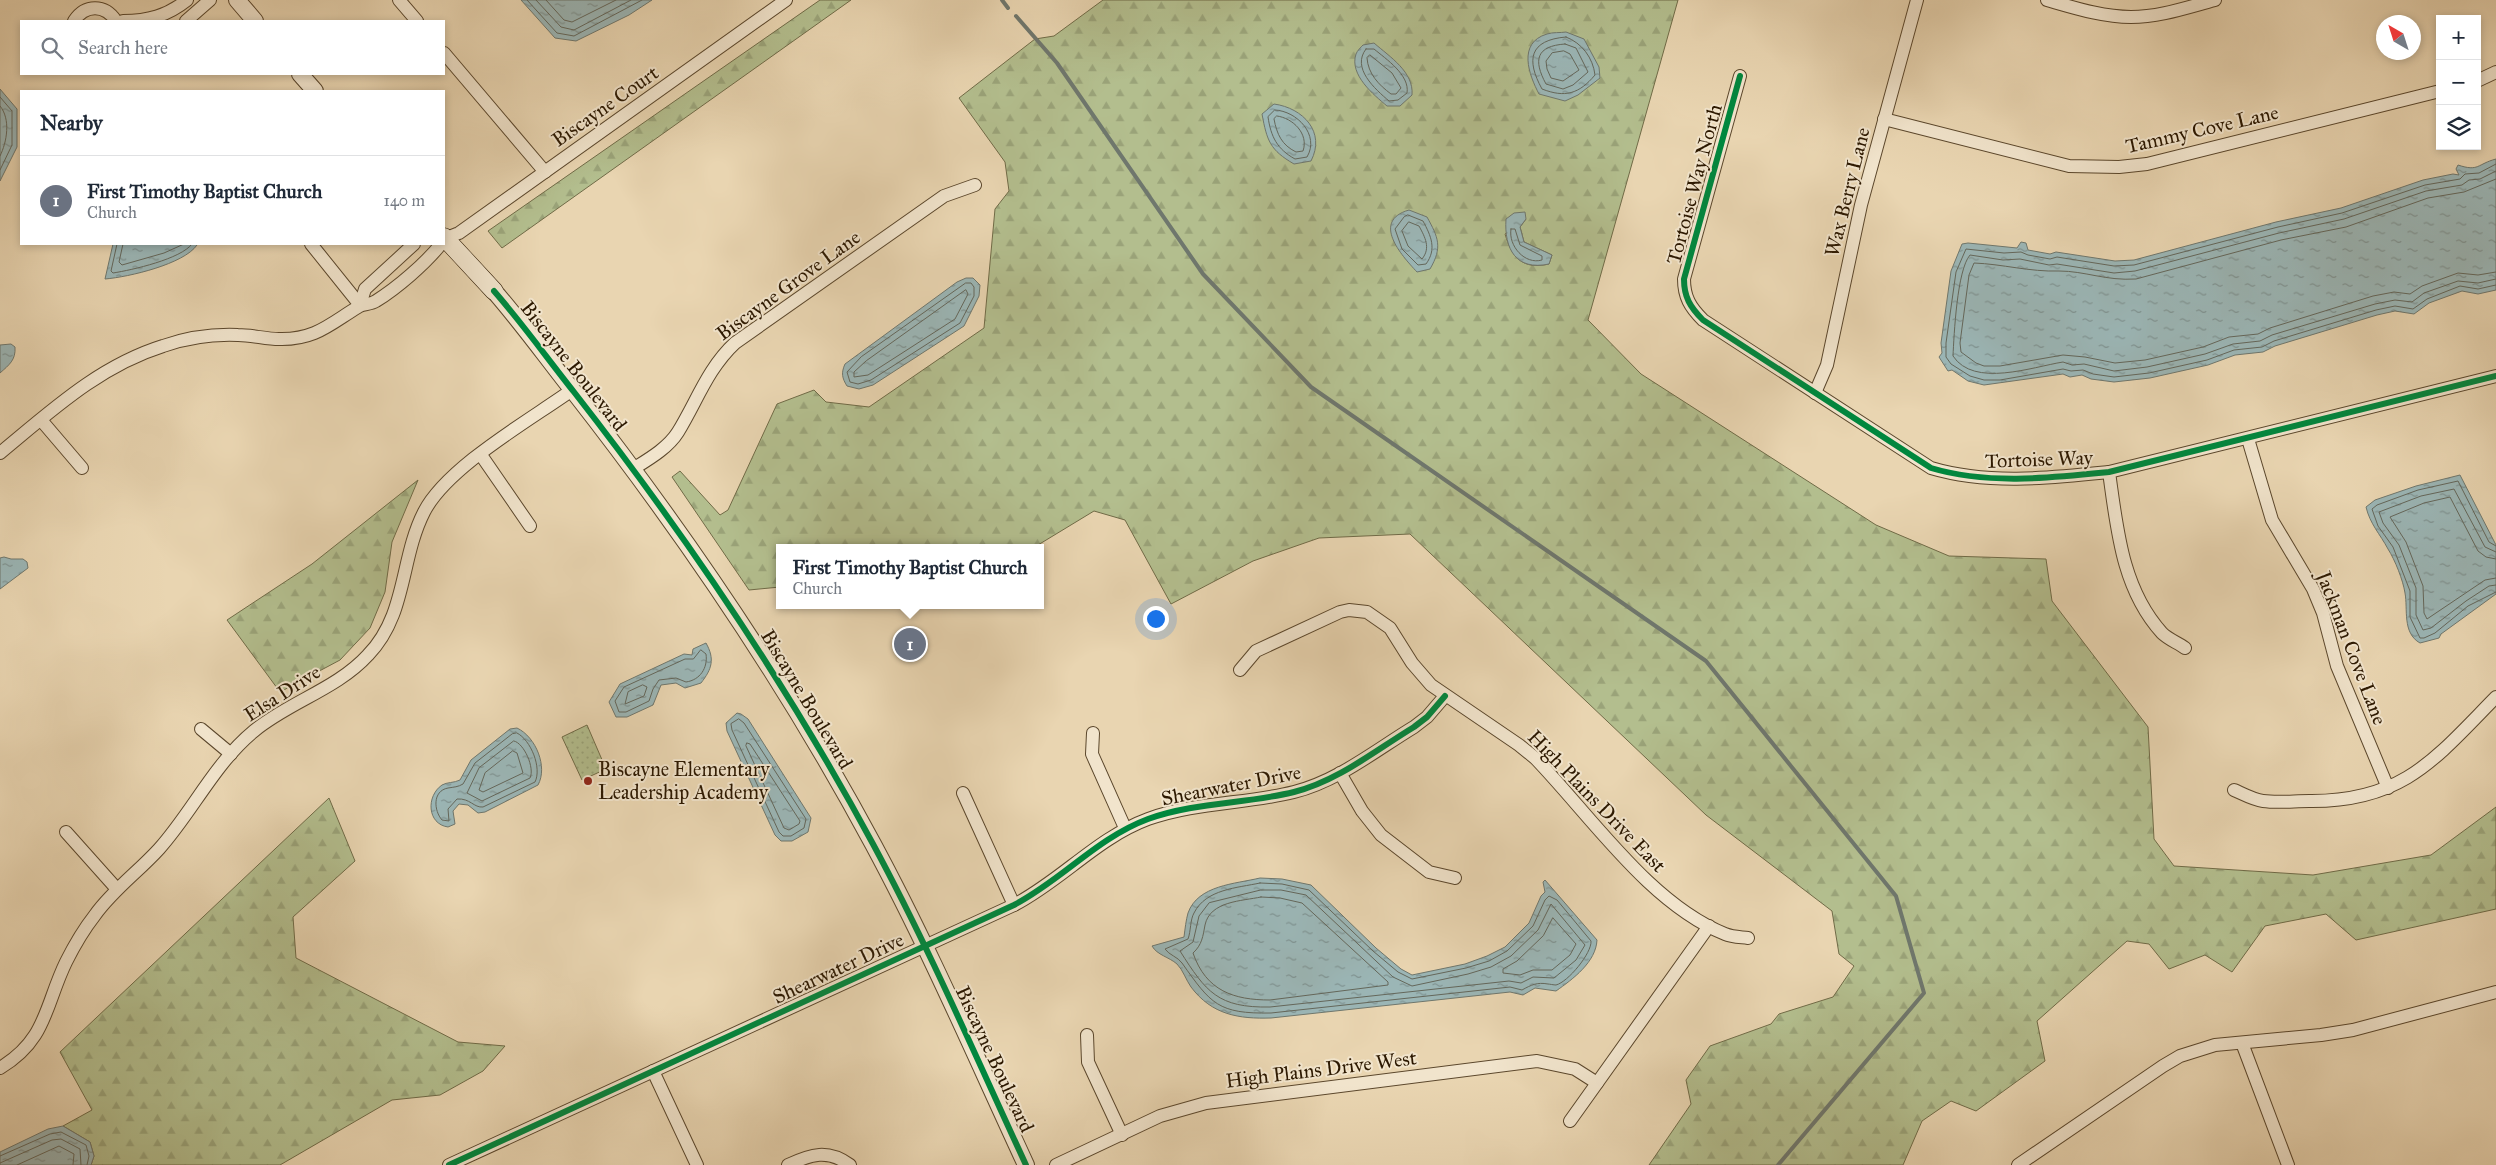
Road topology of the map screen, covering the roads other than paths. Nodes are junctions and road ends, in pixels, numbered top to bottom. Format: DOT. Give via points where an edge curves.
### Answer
graph roads {
  1 [pos="187,0"];
  2 [pos="210,0"];
  3 [pos="237,0"];
  4 [pos="398,0"];
  5 [pos="786,0"];
  6 [pos="1917,0"];
  7 [pos="2048,0"];
  8 [pos="2215,0"];
  9 [pos="2065,2"];
  10 [pos="75,20"];
  11 [pos="115,20"];
  12 [pos="147,20"];
  13 [pos="187,20"];
  14 [pos="254,20"];
  15 [pos="416,20"];
  16 [pos="445,54"];
  17 [pos="2496,72"];
  18 [pos="301,75"];
  19 [pos="1740,76"];
  20 [pos="2481,79"];
  21 [pos="314,90"];
  22 [pos="2436,92"];
  23 [pos="1884,119"];
  24 [pos="544,172"];
  25 [pos="975,185"];
  26 [pos="445,239"];
  27 [pos="445,242"];
  28 [pos="312,245"];
  29 [pos="413,245"];
  30 [pos="439,245"];
  31 [pos="494,291"];
  32 [pos="1687,300"];
  33 [pos="360,305"];
  34 [pos="2496,376"];
  35 [pos="572,390"];
  36 [pos="1815,393"];
  37 [pos="40,420"];
  38 [pos="2248,438"];
  39 [pos="0,453"];
  40 [pos="481,455"];
  41 [pos="82,468"];
  42 [pos="633,470"];
  43 [pos="2109,472"];
  44 [pos="530,526"];
  45 [pos="2185,648"];
  46 [pos="1240,670"];
  47 [pos="1445,696"];
  48 [pos="2496,698"];
  49 [pos="202,729"];
  50 [pos="1093,733"];
  51 [pos="231,754"];
  52 [pos="1340,773"];
  53 [pos="2388,788"];
  54 [pos="2234,790"];
  55 [pos="964,794"];
  56 [pos="1126,828"];
  57 [pos="66,832"];
  58 [pos="1455,878"];
  59 [pos="116,888"];
  60 [pos="1014,905"];
  61 [pos="1709,926"];
  62 [pos="1748,938"];
  63 [pos="925,947"];
  64 [pos="2496,992"];
  65 [pos="1087,1035"];
  66 [pos="2242,1043"];
  67 [pos="0,1068"];
  68 [pos="653,1071"];
  69 [pos="1597,1083"];
  70 [pos="1570,1121"];
  71 [pos="1122,1135"];
  72 [pos="449,1165"];
  73 [pos="697,1165"];
  74 [pos="788,1165"];
  75 [pos="850,1165"];
  76 [pos="1026,1165"];
  77 [pos="1056,1165"];
  78 [pos="2018,1165"];
  79 [pos="2288,1165"];
  1 -- 12 [label="street"];
  2 -- 13 [label="street"];
  3 -- 14 [label="street"];
  4 -- 15 [label="street"];
  5 -- 24 [label="street, Biscayne Court"];
  6 -- 23 [label="street, Wax Berry Lane"];
  7 -- 9 [label="street"];
  8 -- 9 [label="street" via="2154,16 2132,17 2109,16"];
  10 -- 11 [label="street" via="84,10 91,8 106,10"];
  16 -- 24 [label="street"];
  17 -- 20 [label="street"];
  18 -- 21 [label="street"];
  19 -- 32 [label="street, Tortoise Way North" via="1684,279"];
  22 -- 23 [label="street, Tammy Cove Lane" via="2147,164 2119,168 2046,162"];
  23 -- 36 [label="street, Wax Berry Lane" via="1861,205 1827,365"];
  24 -- 26 [label="street, Biscayne Court" via="459,233"];
  25 -- 42 [label="street, Biscayne Grove Lane" via="944,196 735,343 713,367 678,433"];
  27 -- 31 [label="main road, Biscayne Boulevard"];
  28 -- 33 [label="street"];
  29 -- 33 [label="street" via="365,289"];
  30 -- 33 [label="street" via="430,257 374,302"];
  31 -- 35 [label="street, Biscayne Boulevard"];
  32 -- 36 [label="street, Tortoise Way" via="1703,320"];
  33 -- 37 [label="street" via="334,324 308,337 280,339 238,335 196,338 164,345 103,372"];
  34 -- 38 [label="street, Tortoise Way"];
  35 -- 40 [label="street, Elsa Drive"];
  35 -- 42 [label="street, Biscayne Boulevard"];
  36 -- 43 [label="street, Tortoise Way" via="1913,458 1952,474 2047,479"];
  37 -- 39 [label="street"];
  37 -- 41 [label="street"];
  38 -- 43 [label="street, Tortoise Way"];
  38 -- 53 [label="street, Jackman Cove Lane" via="2269,512 2280,536 2303,570 2323,613 2337,666"];
  40 -- 44 [label="street"];
  40 -- 51 [label="street, Elsa Drive" via="458,470 425,510 414,535 392,620 368,656 346,675 270,718"];
  42 -- 63 [label="street, Biscayne Boulevard" via="699,560 785,691 873,844"];
  43 -- 45 [label="street" via="2119,544 2131,582 2163,634"];
  46 -- 47 [label="street, High Plains Drive East" via="1256,651 1332,616 1349,610 1367,612 1390,628 1422,675"];
  47 -- 52 [label="street, Shearwater Drive" via="1414,727"];
  47 -- 61 [label="street, High Plains Drive East" via="1535,758 1654,888"];
  48 -- 53 [label="street" via="2424,768"];
  49 -- 51 [label="street"];
  50 -- 56 [label="street" via="1092,754"];
  51 -- 59 [label="street, Elsa Drive" via="158,850"];
  52 -- 56 [label="street, Shearwater Drive" via="1294,792 1172,812"];
  52 -- 58 [label="street" via="1362,811 1381,835 1429,872"];
  53 -- 54 [label="street" via="2338,801 2262,801"];
  55 -- 60 [label="street"];
  56 -- 60 [label="street, Shearwater Drive" via="1086,854 1034,895"];
  57 -- 59 [label="street"];
  59 -- 67 [label="street, Elsa Drive" via="94,915 65,963 46,1017 30,1042"];
  60 -- 63 [label="street, Shearwater Drive"];
  61 -- 62 [label="street, High Plains Drive East" via="1726,935"];
  61 -- 69 [label="street"];
  63 -- 68 [label="street, Shearwater Drive"];
  63 -- 76 [label="street, Biscayne Boulevard"];
  64 -- 66 [label="street" via="2353,1030"];
  65 -- 71 [label="street" via="1088,1062"];
  66 -- 78 [label="street" via="2198,1049 2169,1062"];
  66 -- 79 [label="street"];
  68 -- 72 [label="street, Shearwater Drive"];
  68 -- 73 [label="street"];
  69 -- 70 [label="street"];
  69 -- 71 [label="street, High Plains Drive West" via="1558,1064 1516,1063 1206,1103 1160,1116"];
  71 -- 77 [label="street, High Plains Drive West"];
  74 -- 75 [label="street" via="809,1155 824,1153"];
}
